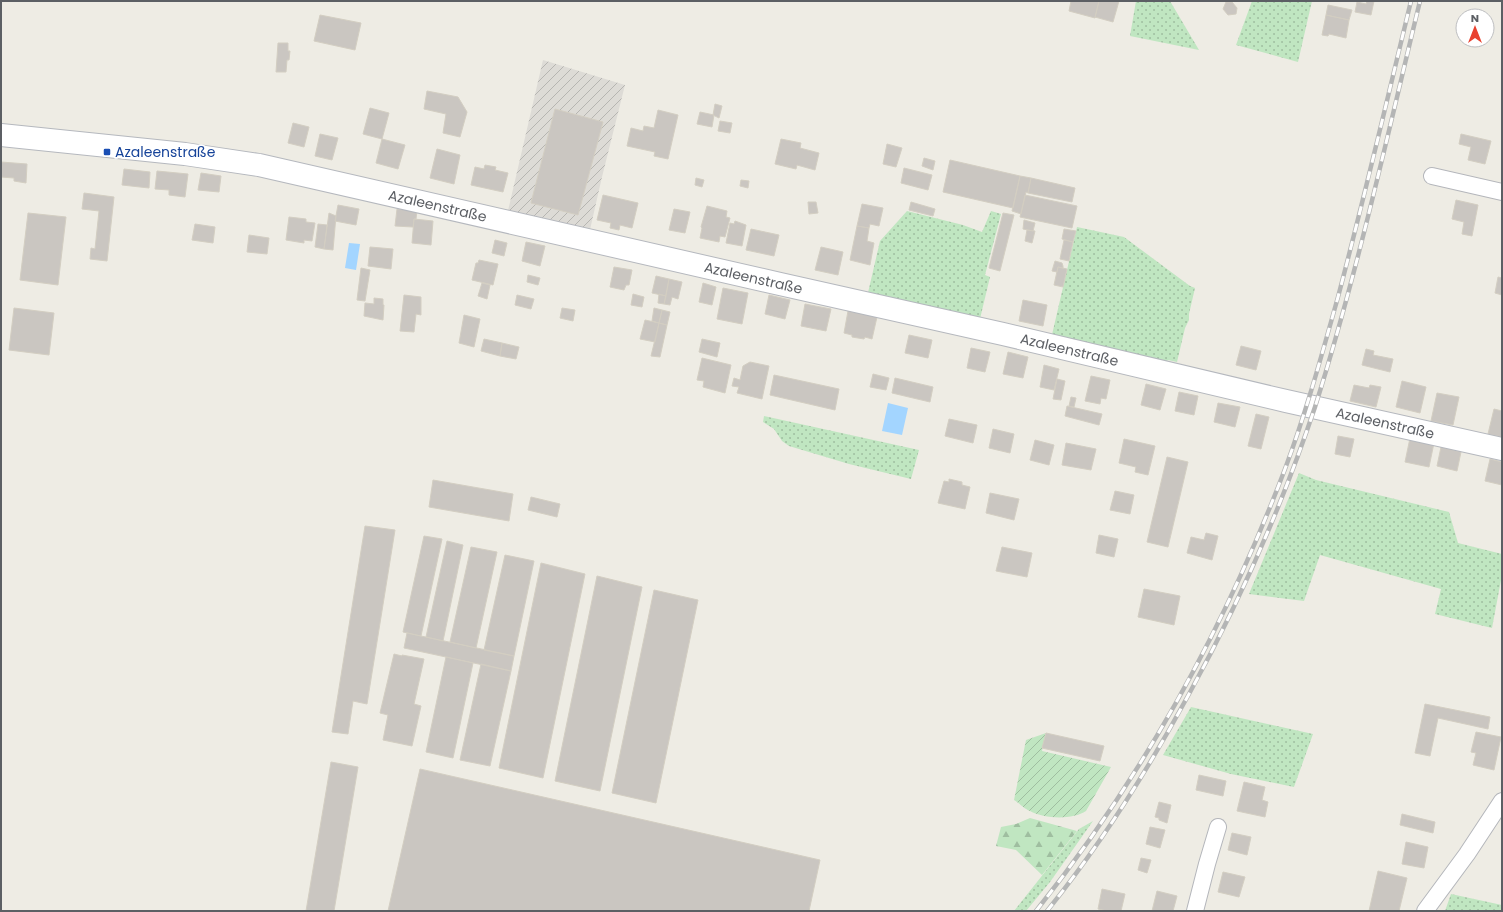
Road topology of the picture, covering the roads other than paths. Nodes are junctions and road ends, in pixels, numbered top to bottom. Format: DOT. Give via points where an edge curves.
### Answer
graph roads {
  1 [pos="1,135"];
  2 [pos="1432,176"];
  3 [pos="1502,192"];
  4 [pos="1502,449"];
  5 [pos="1502,802"];
  6 [pos="1218,827"];
  7 [pos="1195,911"];
  8 [pos="1425,911"];
  1 -- 4 [label="street, Azaleenstraße" via="184,154 259,165"];
  2 -- 3 [label="street"];
  5 -- 8 [label="street"];
  6 -- 7 [label="street"];
}
